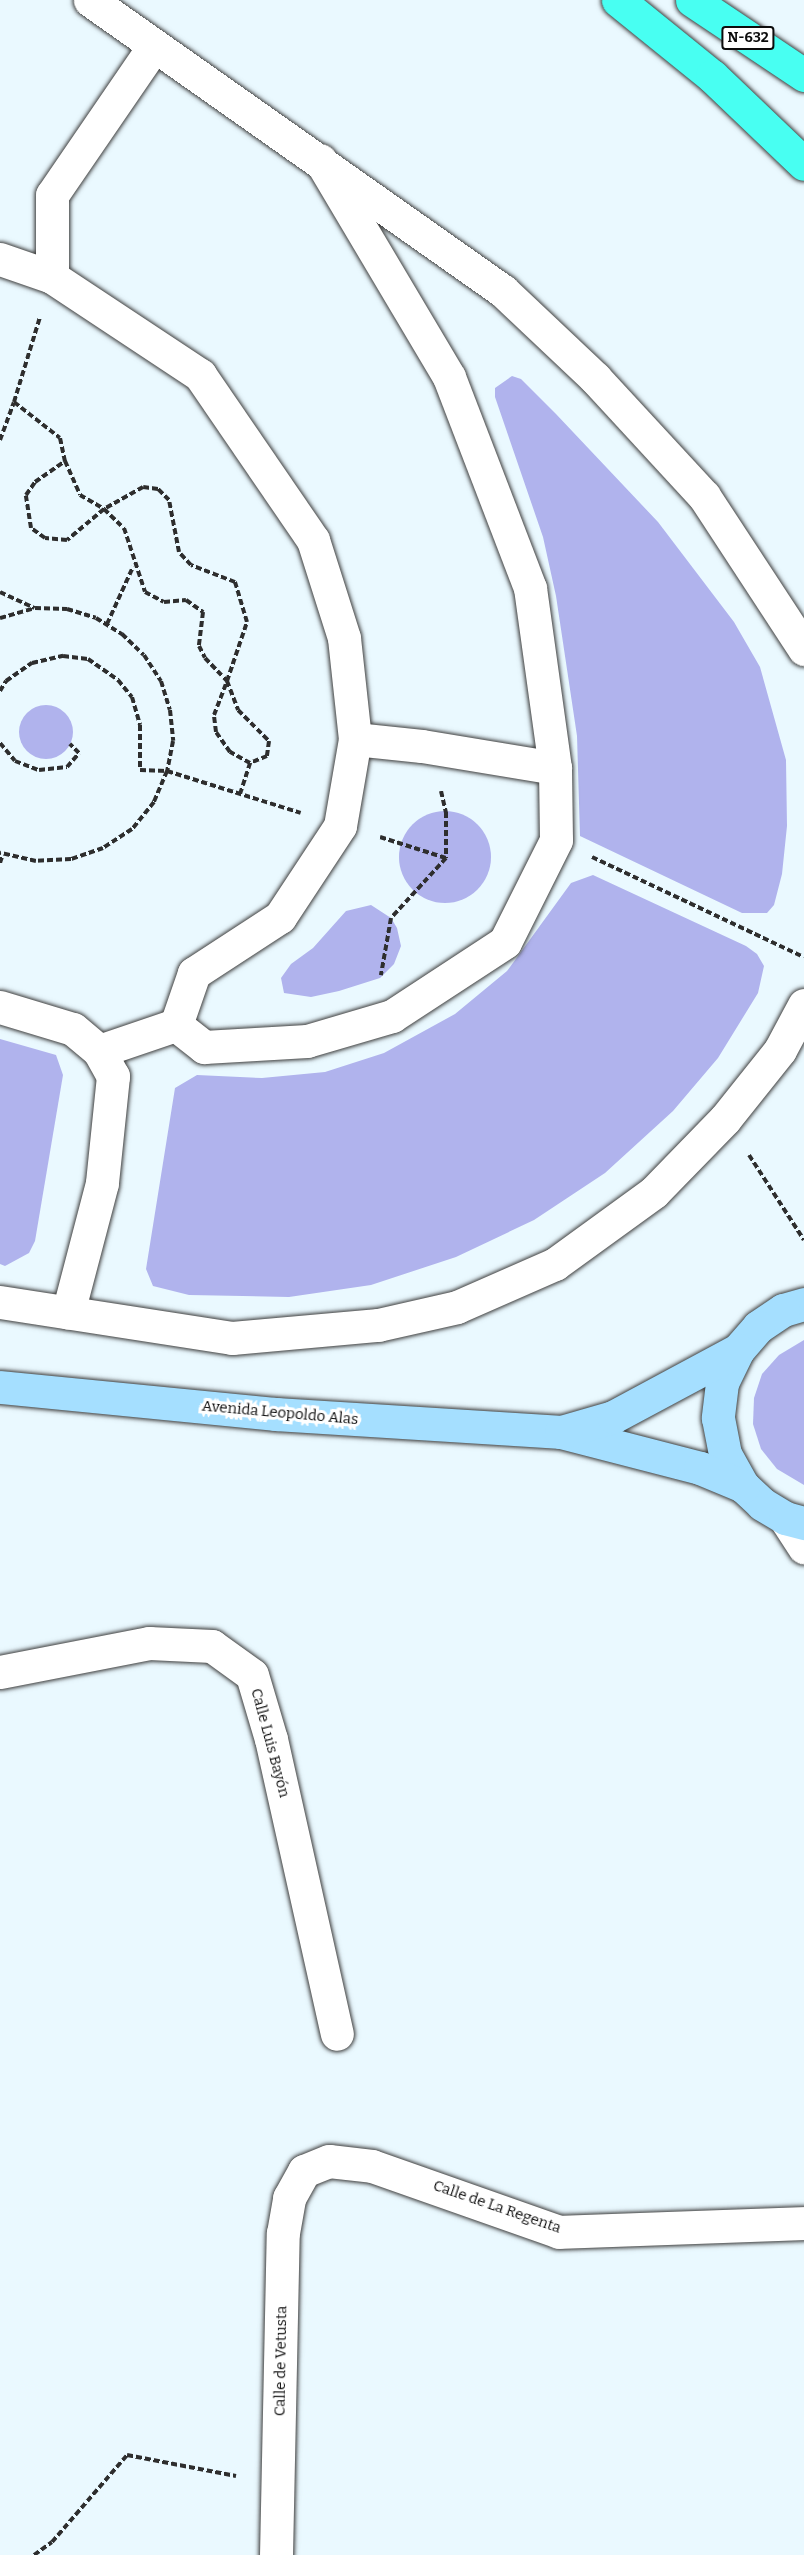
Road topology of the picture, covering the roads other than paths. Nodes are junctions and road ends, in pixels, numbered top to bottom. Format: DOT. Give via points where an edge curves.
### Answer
graph roads {
  1 [pos="90,0"];
  2 [pos="618,0"];
  3 [pos="692,0"];
  4 [pos="154,46"];
  5 [pos="804,75"];
  6 [pos="320,160"];
  7 [pos="804,164"];
  8 [pos="0,259"];
  9 [pos="52,277"];
  10 [pos="804,649"];
  11 [pos="355,739"];
  12 [pos="555,768"];
  13 [pos="804,1005"];
  14 [pos="0,1007"];
  15 [pos="176,1025"];
  16 [pos="99,1051"];
  17 [pos="0,1302"];
  18 [pos="804,1304"];
  19 [pos="68,1313"];
  20 [pos="738,1350"];
  21 [pos="0,1387"];
  22 [pos="561,1432"];
  23 [pos="743,1486"];
  24 [pos="794,1521"];
  25 [pos="804,1547"];
  26 [pos="0,1672"];
  27 [pos="337,2034"];
  28 [pos="304,2171"];
  29 [pos="804,2223"];
  30 [pos="276,2555"];
  1 -- 4 [label="street"];
  2 -- 7 [label="highway" via="712,76"];
  3 -- 5 [label="highway, N-632"];
  4 -- 6 [label="street"];
  4 -- 9 [label="street" via="52,195"];
  6 -- 10 [label="street" via="503,291 595,378 704,496"];
  6 -- 12 [label="street" via="453,388 530,588"];
  8 -- 9 [label="street"];
  9 -- 11 [label="street" via="200,375 313,540 344,638"];
  11 -- 12 [label="street"];
  11 -- 15 [label="street" via="340,826 280,917 194,973"];
  12 -- 15 [label="street" via="556,840 505,942 392,1016 307,1041 204,1047"];
  13 -- 19 [label="street" via="780,1050 725,1119 654,1192 555,1263 458,1306 378,1325 232,1338"];
  14 -- 16 [label="street" via="73,1029"];
  15 -- 16 [label="street"];
  16 -- 19 [label="street" via="113,1076 102,1183"];
  17 -- 19 [label="street"];
  18 -- 20 [label="main road" via="783,1310 758,1327"];
  20 -- 22 [label="main road, Avenida Leopoldo Alas" via="613,1417"];
  20 -- 23 [label="main road" via="722,1383 718,1418 725,1454"];
  21 -- 22 [label="main road, Avenida Leopoldo Alas" via="276,1414"];
  22 -- 23 [label="main road, Avenida Leopoldo Alas" via="700,1468"];
  23 -- 24 [label="main road" via="762,1504"];
  24 -- 25 [label="street"];
  26 -- 27 [label="street, Calle Luis Bayón" via="149,1642 212,1646 252,1675 271,1739"];
  28 -- 29 [label="street, Calle de La Regenta" via="329,2161 372,2166 559,2232"];
  28 -- 30 [label="street, Calle de Vetusta" via="289,2198 284,2233"];
}
